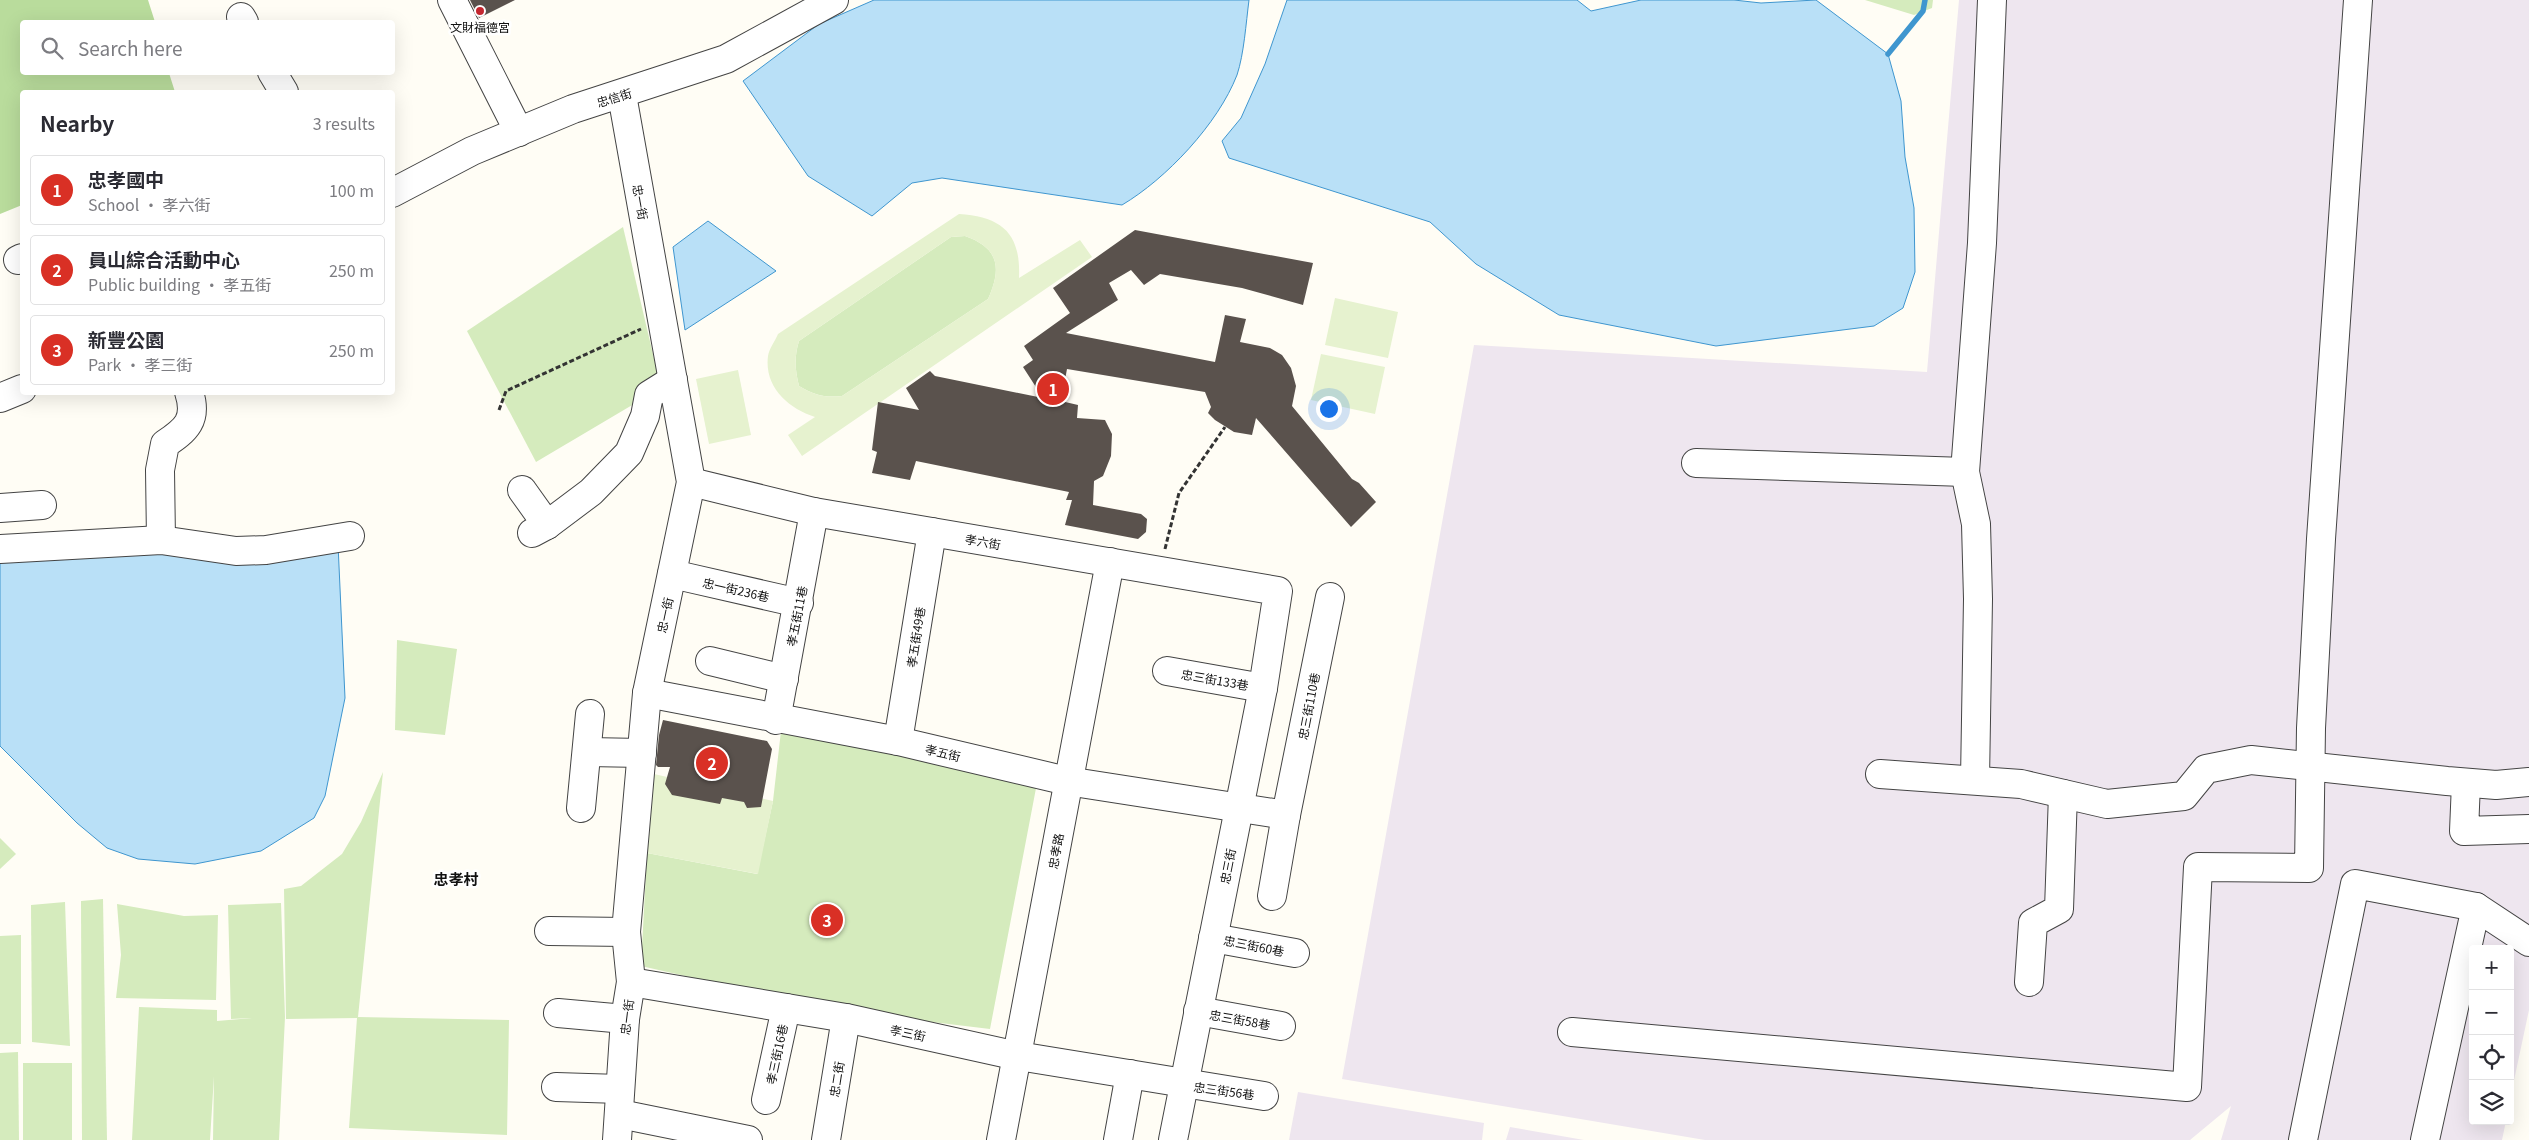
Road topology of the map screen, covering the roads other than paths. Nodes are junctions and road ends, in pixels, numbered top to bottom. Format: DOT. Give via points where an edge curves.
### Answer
graph roads {
  1 [pos="452,0"];
  2 [pos="834,0"];
  3 [pos="1992,0"];
  4 [pos="2358,0"];
  5 [pos="274,75"];
  6 [pos="283,90"];
  7 [pos="622,95"];
  8 [pos="519,132"];
  9 [pos="395,191"];
  10 [pos="673,380"];
  11 [pos="20,391"];
  12 [pos="189,395"];
  13 [pos="0,398"];
  14 [pos="1696,463"];
  15 [pos="1965,472"];
  16 [pos="691,482"];
  17 [pos="522,490"];
  18 [pos="42,505"];
  19 [pos="0,508"];
  20 [pos="814,512"];
  21 [pos="932,532"];
  22 [pos="350,536"];
  23 [pos="161,540"];
  24 [pos="0,549"];
  25 [pos="1110,562"];
  26 [pos="672,574"];
  27 [pos="1278,591"];
  28 [pos="1330,597"];
  29 [pos="799,603"];
  30 [pos="710,660"];
  31 [pos="1168,671"];
  32 [pos="784,679"];
  33 [pos="1263,688"];
  34 [pos="648,694"];
  35 [pos="590,714"];
  36 [pos="776,720"];
  37 [pos="898,741"];
  38 [pos="588,752"];
  39 [pos="642,753"];
  40 [pos="2311,768"];
  41 [pos="1880,774"];
  42 [pos="1975,780"];
  43 [pos="1067,781"];
  44 [pos="2529,782"];
  45 [pos="2466,783"];
  46 [pos="2063,794"];
  47 [pos="581,808"];
  48 [pos="1239,809"];
  49 [pos="1286,815"];
  50 [pos="2529,830"];
  51 [pos="1272,896"];
  52 [pos="2476,907"];
  53 [pos="549,931"];
  54 [pos="626,932"];
  55 [pos="1213,938"];
  56 [pos="2529,942"];
  57 [pos="1295,953"];
  58 [pos="631,982"];
  59 [pos="2028,982"];
  60 [pos="786,1008"];
  61 [pos="1198,1011"];
  62 [pos="558,1013"];
  63 [pos="846,1018"];
  64 [pos="625,1019"];
  65 [pos="1281,1026"];
  66 [pos="1572,1032"];
  67 [pos="1018,1056"];
  68 [pos="1130,1074"];
  69 [pos="1184,1084"];
  70 [pos="556,1087"];
  71 [pos="1264,1096"];
  72 [pos="766,1100"];
  73 [pos="619,1115"];
  74 [pos="748,1140"];
  75 [pos="826,1140"];
  76 [pos="1001,1140"];
  77 [pos="1118,1140"];
  78 [pos="1173,1140"];
  79 [pos="2303,1140"];
  80 [pos="2426,1140"];
  1 -- 8 [label="street"];
  2 -- 7 [label="street, 忠信街" via="726,58"];
  3 -- 15 [label="street" via="1982,243"];
  4 -- 40 [label="street" via="2321,539"];
  5 -- 6 [label="street"];
  7 -- 8 [label="street, 忠信街" via="573,109"];
  7 -- 10 [label="street, 忠一街"];
  8 -- 9 [label="street, 忠信街" via="472,150"];
  10 -- 16 [label="street, 忠一街"];
  10 -- 17 [label="street" via="649,395 645,416 629,454 591,492 540,529"];
  11 -- 13 [label="street"];
  12 -- 23 [label="street" via="192,416 188,427 165,444 160,470"];
  14 -- 15 [label="street"];
  15 -- 42 [label="street" via="1976,524 1977,552"];
  16 -- 20 [label="street, 孝六街"];
  16 -- 26 [label="street, 忠一街"];
  18 -- 19 [label="street"];
  20 -- 21 [label="street, 孝六街"];
  20 -- 29 [label="street, 孝五街11巷"];
  21 -- 25 [label="street, 孝六街"];
  21 -- 37 [label="street, 孝五街49巷"];
  22 -- 23 [label="street" via="266,550 236,551"];
  23 -- 24 [label="street"];
  25 -- 27 [label="street, 孝六街"];
  25 -- 43 [label="street, 忠孝路"];
  26 -- 29 [label="street, 忠一街236巷"];
  26 -- 34 [label="street, 忠一街"];
  27 -- 33 [label="street, 忠三街"];
  28 -- 49 [label="street, 忠三街110巷"];
  29 -- 32 [label="street, 孝五街11巷"];
  30 -- 32 [label="street"];
  31 -- 33 [label="street, 忠三街133巷"];
  32 -- 36 [label="street, 孝五街11巷"];
  33 -- 48 [label="street, 忠三街"];
  34 -- 36 [label="street, 孝五街"];
  34 -- 39 [label="street, 忠一街"];
  35 -- 38 [label="street"];
  36 -- 37 [label="street, 孝五街"];
  37 -- 43 [label="street, 孝五街"];
  38 -- 39 [label="street"];
  38 -- 47 [label="street"];
  39 -- 54 [label="street, 忠一街"];
  40 -- 45 [label="street"];
  40 -- 46 [label="street" via="2251,760 2206,770 2184,796 2107,804"];
  40 -- 66 [label="street" via="2309,868 2198,867 2187,1087"];
  41 -- 42 [label="street"];
  42 -- 46 [label="street" via="2021,784"];
  43 -- 48 [label="street, 孝五街"];
  43 -- 67 [label="street, 忠孝路"];
  44 -- 45 [label="street"];
  45 -- 50 [label="street" via="2464,831"];
  46 -- 59 [label="street" via="2059,909 2033,922"];
  48 -- 49 [label="street"];
  48 -- 55 [label="street, 忠三街"];
  49 -- 51 [label="street, 忠三街110巷"];
  52 -- 56 [label="street"];
  52 -- 79 [label="street" via="2355,884"];
  52 -- 80 [label="street"];
  53 -- 54 [label="street"];
  54 -- 58 [label="street, 忠一街"];
  55 -- 57 [label="street, 忠三街60巷"];
  55 -- 61 [label="street, 忠三街"];
  58 -- 60 [label="street, 孝三街"];
  58 -- 64 [label="street, 忠一街"];
  60 -- 63 [label="street, 孝三街"];
  60 -- 72 [label="street, 孝三街16巷"];
  61 -- 65 [label="street, 忠三街58巷"];
  61 -- 69 [label="street, 忠三街"];
  62 -- 64 [label="street"];
  63 -- 67 [label="street, 孝三街"];
  63 -- 75 [label="street, 忠二街"];
  64 -- 73 [label="street, 忠一街"];
  67 -- 68 [label="street, 孝三街"];
  67 -- 76 [label="street, 忠孝路"];
  68 -- 69 [label="street, 孝三街"];
  68 -- 77 [label="street"];
  69 -- 71 [label="street, 忠三街56巷"];
  69 -- 78 [label="street, 忠三街"];
  70 -- 73 [label="street"];
  73 -- 74 [label="street"];
}
